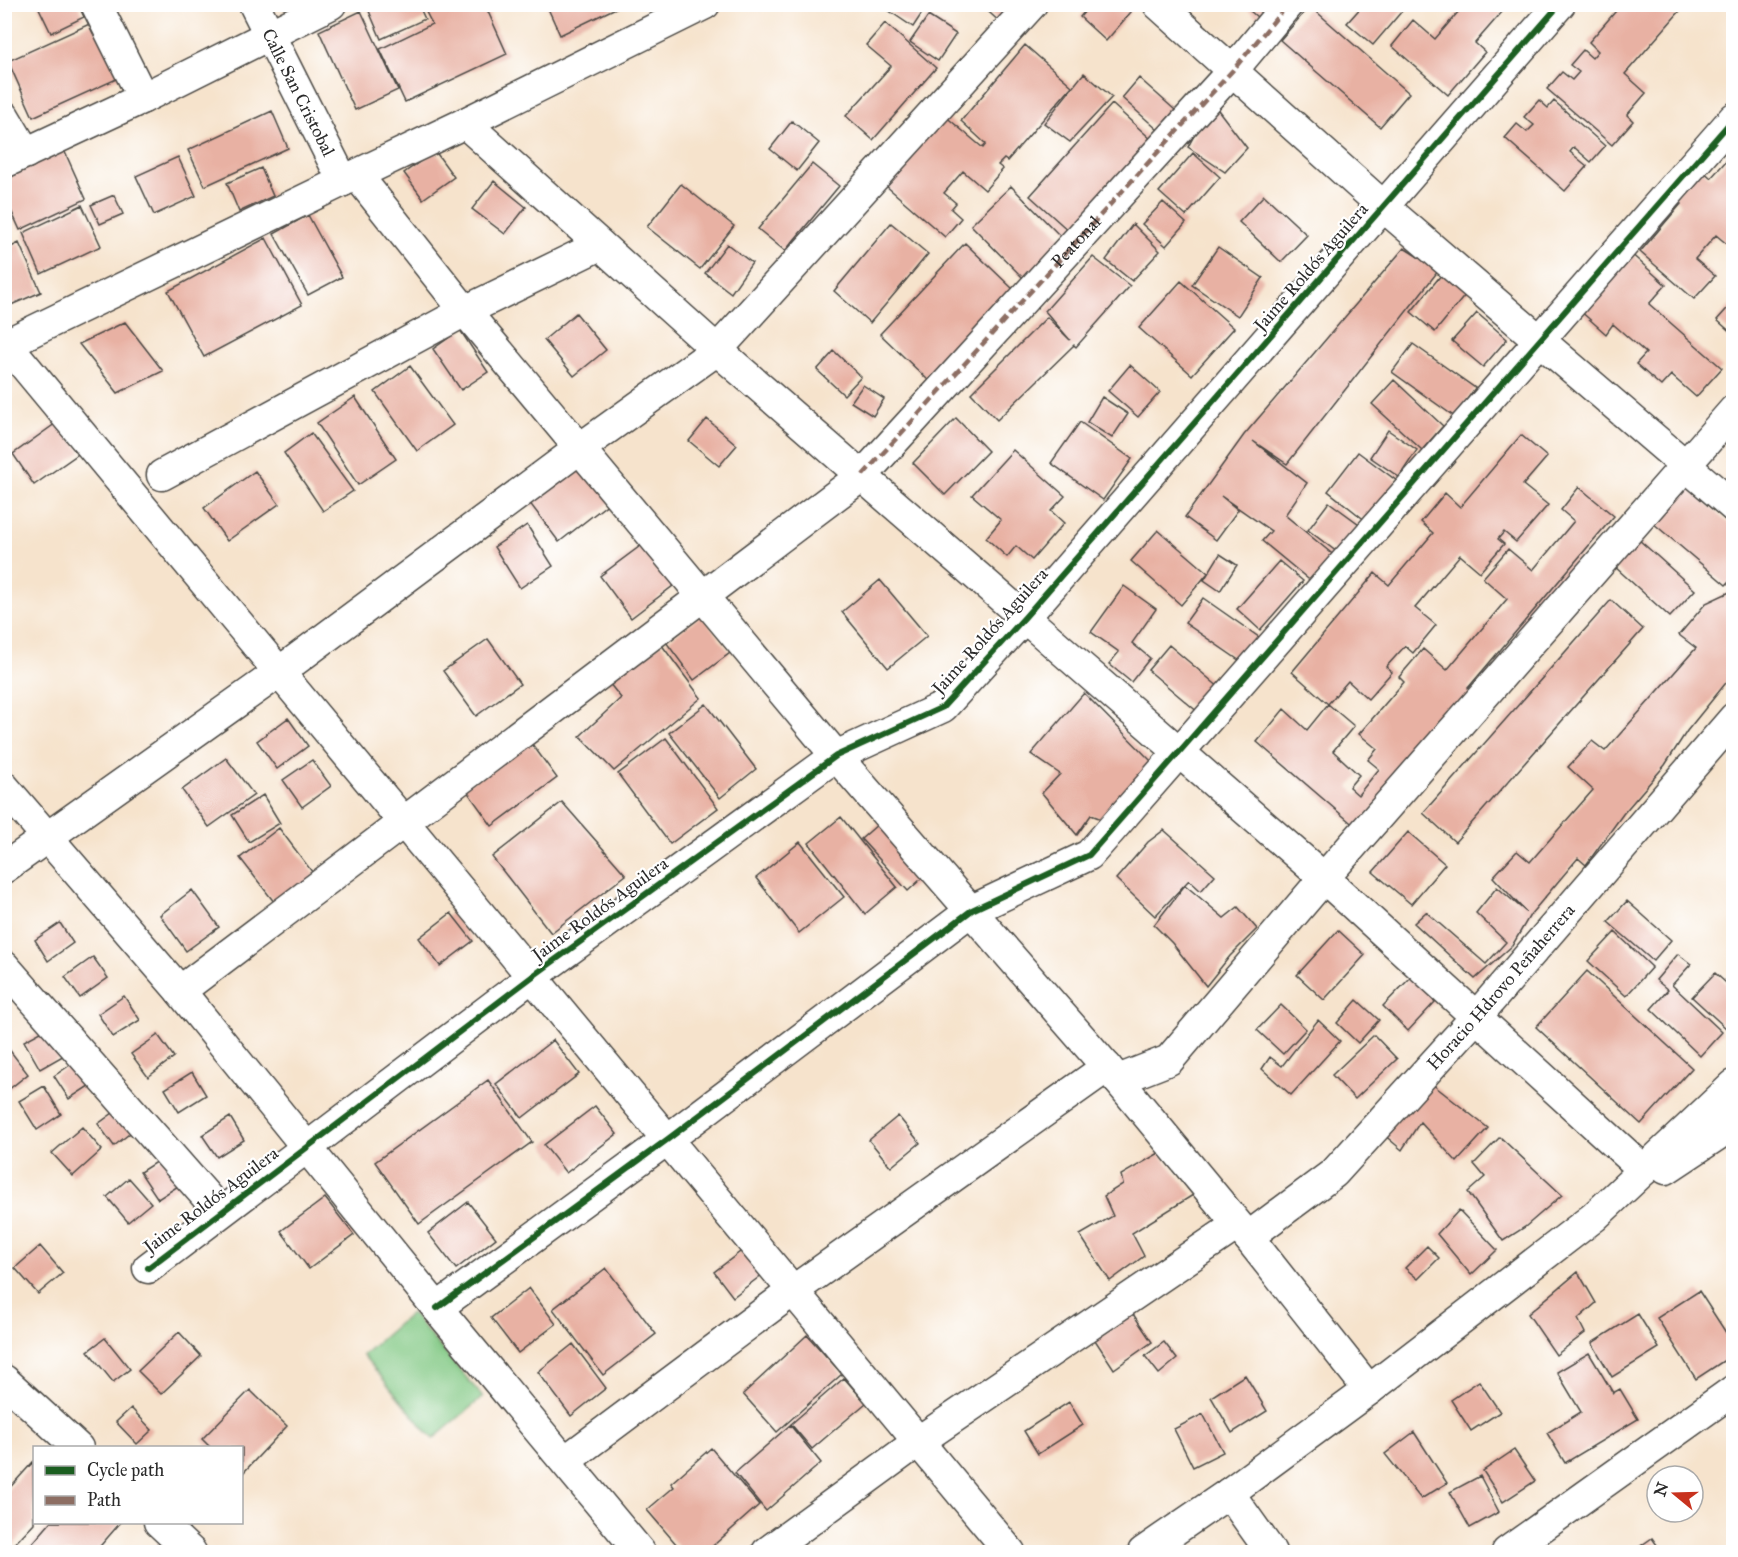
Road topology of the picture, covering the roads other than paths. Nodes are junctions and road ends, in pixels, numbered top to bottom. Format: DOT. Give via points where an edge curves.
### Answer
graph roads {
  1 [pos="96,4"];
  2 [pos="254,4"];
  3 [pos="331,4"];
  4 [pos="705,4"];
  5 [pos="1032,4"];
  6 [pos="1158,4"];
  7 [pos="1288,4"];
  8 [pos="1560,4"];
  9 [pos="268,35"];
  10 [pos="1233,70"];
  11 [pos="142,98"];
  12 [pos="4,116"];
  13 [pos="1734,118"];
  14 [pos="465,123"];
  15 [pos="15,158"];
  16 [pos="350,178"];
  17 [pos="1384,207"];
  18 [pos="600,245"];
  19 [pos="465,311"];
  20 [pos="1538,341"];
  21 [pos="5,344"];
  22 [pos="717,350"];
  23 [pos="1734,410"];
  24 [pos="579,448"];
  25 [pos="1685,465"];
  26 [pos="162,475"];
  27 [pos="863,475"];
  28 [pos="1734,507"];
  29 [pos="704,596"];
  30 [pos="1025,617"];
  31 [pos="278,673"];
  32 [pos="1734,718"];
  33 [pos="1180,751"];
  34 [pos="836,756"];
  35 [pos="4,787"];
  36 [pos="405,823"];
  37 [pos="49,838"];
  38 [pos="4,868"];
  39 [pos="1324,878"];
  40 [pos="972,910"];
  41 [pos="4,966"];
  42 [pos="533,976"];
  43 [pos="180,991"];
  44 [pos="1476,1017"];
  45 [pos="1113,1073"];
  46 [pos="1734,1085"];
  47 [pos="1734,1124"];
  48 [pos="668,1139"];
  49 [pos="307,1146"];
  50 [pos="1644,1170"];
  51 [pos="220,1212"];
  52 [pos="1594,1217"];
  53 [pos="1243,1231"];
  54 [pos="148,1268"];
  55 [pos="794,1290"];
  56 [pos="437,1308"];
  57 [pos="4,1380"];
  58 [pos="1369,1390"];
  59 [pos="1734,1390"];
  60 [pos="919,1441"];
  61 [pos="76,1446"];
  62 [pos="565,1461"];
  63 [pos="1229,1493"];
  64 [pos="161,1524"];
  65 [pos="191,1552"];
  66 [pos="640,1552"];
  67 [pos="767,1552"];
  68 [pos="1010,1552"];
  69 [pos="1143,1552"];
  70 [pos="1271,1552"];
  71 [pos="1507,1552"];
  1 -- 11 [label="street"];
  2 -- 9 [label="street, Calle San Cristobal"];
  3 -- 9 [label="street"];
  4 -- 14 [label="street"];
  5 -- 22 [label="street"];
  6 -- 10 [label="street"];
  7 -- 10 [label="street, Peatonal"];
  8 -- 17 [label="street, Jaime Roldós Aguilera"];
  9 -- 11 [label="street"];
  9 -- 16 [label="street, Calle San Cristobal"];
  10 -- 17 [label="street"];
  10 -- 27 [label="street, Peatonal"];
  11 -- 15 [label="street"];
  12 -- 15 [label="street"];
  13 -- 20 [label="street"];
  14 -- 16 [label="street"];
  14 -- 18 [label="street"];
  16 -- 19 [label="street, Calle San Cristobal"];
  16 -- 21 [label="street"];
  17 -- 20 [label="street"];
  17 -- 30 [label="street, Jaime Roldós Aguilera"];
  18 -- 19 [label="street"];
  18 -- 22 [label="street"];
  19 -- 24 [label="street, Calle San Cristobal"];
  19 -- 26 [label="street"];
  20 -- 25 [label="street"];
  20 -- 33 [label="street"];
  21 -- 31 [label="street"];
  22 -- 24 [label="street"];
  22 -- 27 [label="street"];
  23 -- 25 [label="street"];
  24 -- 29 [label="street, Calle San Cristobal"];
  24 -- 31 [label="street"];
  25 -- 28 [label="street"];
  25 -- 39 [label="street"];
  27 -- 29 [label="street, Peatonal"];
  27 -- 30 [label="street"];
  29 -- 34 [label="street, Calle San Cristobal"];
  29 -- 36 [label="street, Peatonal"];
  30 -- 33 [label="street"];
  30 -- 34 [label="street, Jaime Roldós Aguilera" via="943,707"];
  31 -- 36 [label="street"];
  31 -- 37 [label="street"];
  32 -- 44 [label="street, Horacio Hdrovo Peñaherrera"];
  33 -- 39 [label="street"];
  33 -- 40 [label="street" via="1089,855"];
  34 -- 40 [label="street, Calle San Cristobal"];
  34 -- 42 [label="street, Jaime Roldós Aguilera"];
  35 -- 37 [label="street"];
  36 -- 42 [label="street"];
  36 -- 43 [label="street, Peatonal"];
  37 -- 38 [label="street"];
  37 -- 43 [label="street"];
  39 -- 44 [label="street"];
  39 -- 45 [label="street" via="1169,1060"];
  40 -- 45 [label="street, Calle San Cristobal"];
  40 -- 48 [label="street"];
  41 -- 51 [label="street"];
  42 -- 48 [label="street"];
  42 -- 49 [label="street, Jaime Roldós Aguilera"];
  43 -- 49 [label="street"];
  44 -- 50 [label="street"];
  44 -- 53 [label="street, Horacio Hdrovo Peñaherrera" via="1334,1173"];
  45 -- 53 [label="street, Calle San Cristobal"];
  45 -- 55 [label="street"];
  46 -- 50 [label="street"];
  47 -- 52 [label="street"];
  48 -- 55 [label="street"];
  48 -- 56 [label="street"];
  49 -- 51 [label="street, Jaime Roldós Aguilera"];
  49 -- 56 [label="street"];
  50 -- 52 [label="street"];
  51 -- 54 [label="street, Jaime Roldós Aguilera"];
  52 -- 58 [label="street"];
  53 -- 58 [label="street, Calle San Cristobal"];
  53 -- 60 [label="street, Horacio Hdrovo Peñaherrera"];
  55 -- 60 [label="street"];
  55 -- 62 [label="street"];
  56 -- 62 [label="street"];
  57 -- 61 [label="street"];
  58 -- 63 [label="street"];
  59 -- 71 [label="street"];
  60 -- 67 [label="street, Horacio Hdrovo Peñaherrera"];
  60 -- 68 [label="street"];
  62 -- 66 [label="street"];
  63 -- 69 [label="street"];
  63 -- 70 [label="street"];
  64 -- 65 [label="street"];
}
